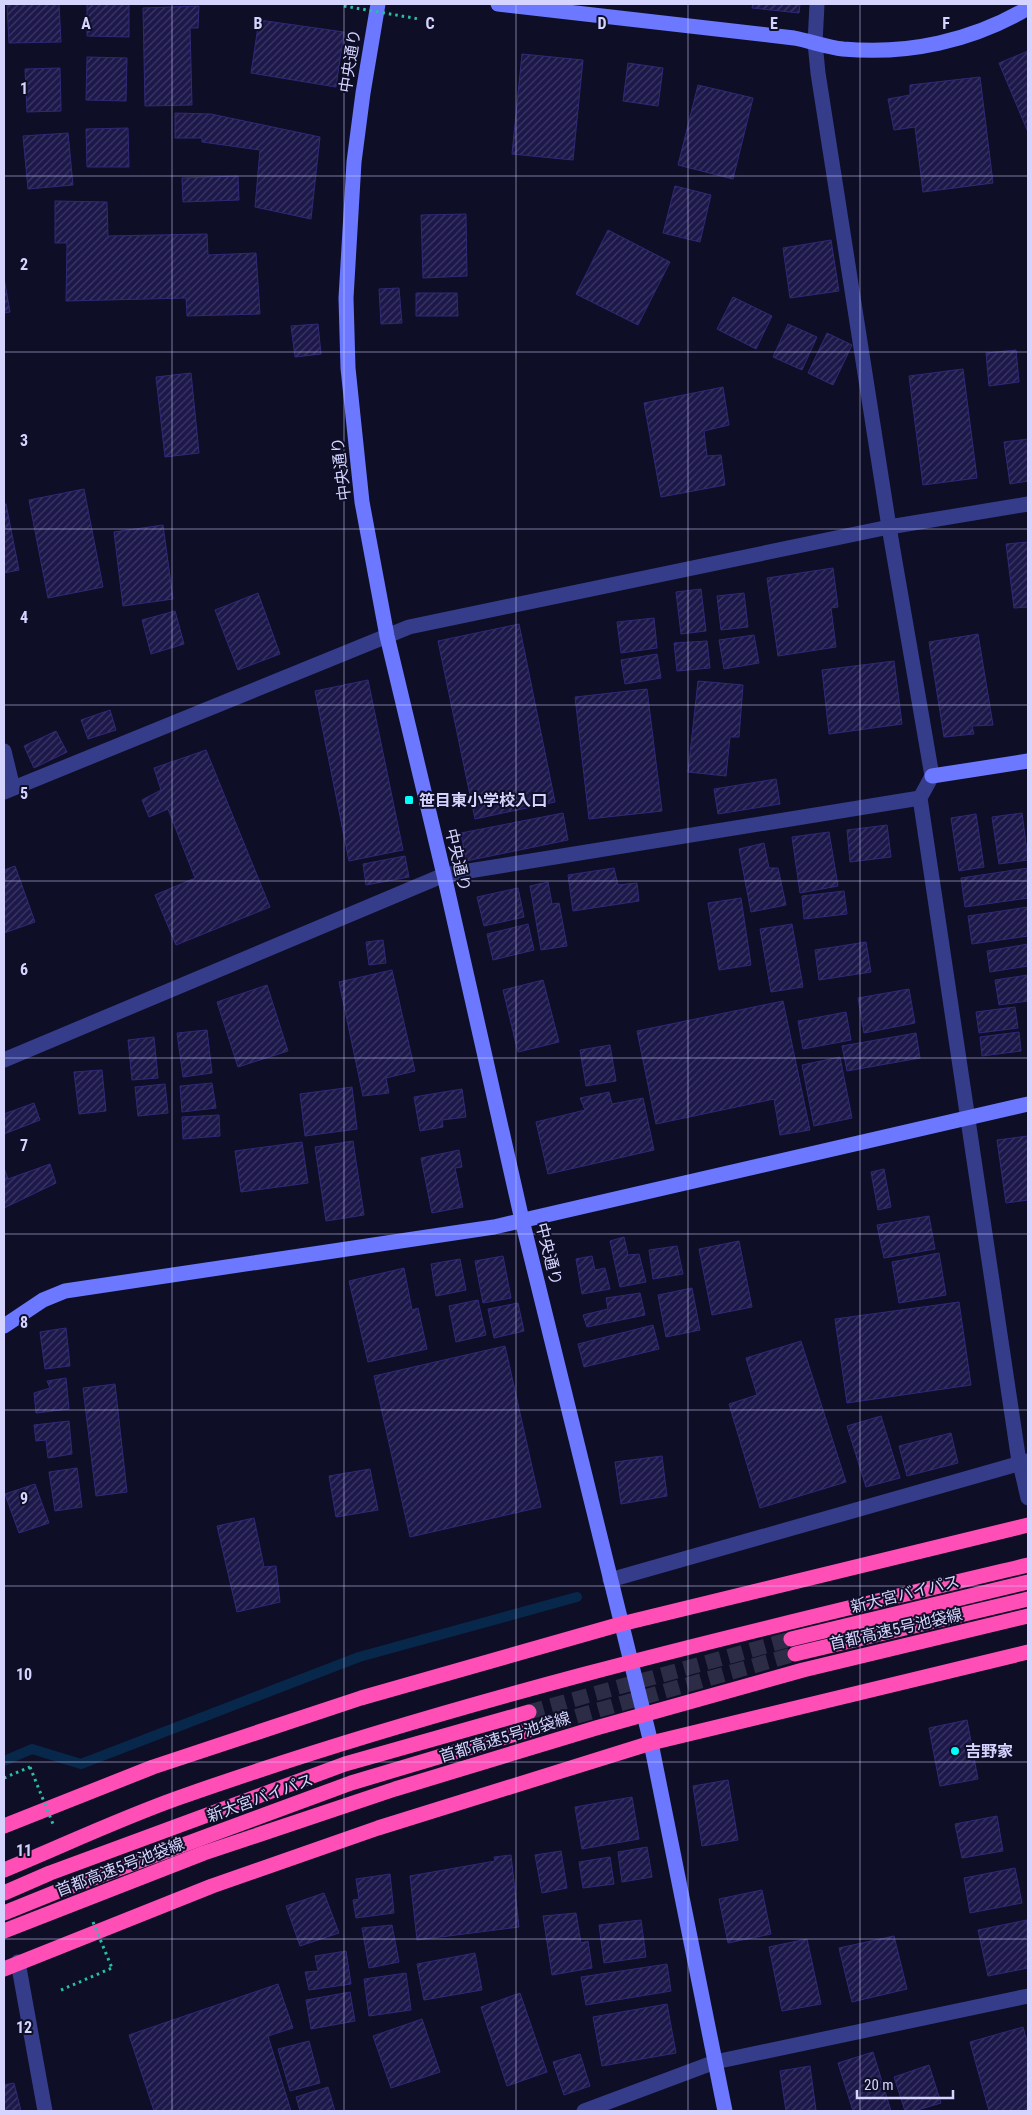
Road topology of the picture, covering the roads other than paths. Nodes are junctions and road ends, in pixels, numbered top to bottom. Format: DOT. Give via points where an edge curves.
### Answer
graph roads {
  1 [pos="378,4"];
  2 [pos="498,4"];
  3 [pos="817,4"];
  4 [pos="1028,8"];
  5 [pos="815,43"];
  6 [pos="1028,504"];
  7 [pos="889,527"];
  8 [pos="387,636"];
  9 [pos="4,751"];
  10 [pos="1028,761"];
  11 [pos="932,776"];
  12 [pos="8,790"];
  13 [pos="920,798"];
  14 [pos="444,875"];
  15 [pos="4,1060"];
  16 [pos="1028,1104"];
  17 [pos="967,1118"];
  18 [pos="522,1220"];
  19 [pos="4,1326"];
  20 [pos="1025,1462"];
  21 [pos="1028,1498"];
  22 [pos="1028,1525"];
  23 [pos="1028,1565"];
  24 [pos="610,1580"];
  25 [pos="1028,1582"];
  26 [pos="1028,1599"];
  27 [pos="1028,1616"];
  28 [pos="621,1624"];
  29 [pos="791,1639"];
  30 [pos="1028,1652"];
  31 [pos="795,1654"];
  32 [pos="529,1712"];
  33 [pos="532,1729"];
  34 [pos="650,1743"];
  35 [pos="4,1826"];
  36 [pos="4,1870"];
  37 [pos="4,1893"];
  38 [pos="4,1913"];
  39 [pos="4,1931"];
  40 [pos="18,1962"];
  41 [pos="4,1969"];
  42 [pos="1028,1996"];
  43 [pos="715,2062"];
  44 [pos="45,2111"];
  45 [pos="584,2111"];
  46 [pos="725,2111"];
  1 -- 8 [label="street, 中央通り" via="354,162 346,298 348,368 362,502"];
  2 -- 5 [label="street"];
  3 -- 5 [label="street"];
  4 -- 5 [label="street" via="996,26 925,47 888,51 841,49"];
  5 -- 7 [label="street"];
  6 -- 7 [label="street"];
  7 -- 8 [label="street" via="409,627"];
  7 -- 11 [label="street"];
  8 -- 12 [label="street"];
  8 -- 14 [label="street, 中央通り"];
  9 -- 12 [label="street"];
  10 -- 11 [label="street"];
  11 -- 13 [label="street"];
  13 -- 14 [label="street"];
  13 -- 17 [label="street"];
  14 -- 15 [label="street"];
  14 -- 18 [label="street, 中央通り"];
  16 -- 17 [label="street"];
  17 -- 18 [label="street"];
  17 -- 20 [label="street"];
  18 -- 19 [label="street" via="494,1227 65,1290 43,1300"];
  18 -- 24 [label="street, 中央通り"];
  20 -- 21 [label="street"];
  20 -- 24 [label="street"];
  22 -- 28 [label="highway"];
  23 -- 36 [label="highway, 首都高速5号池袋線, bridge" via="701,1643 380,1733 176,1799"];
  24 -- 28 [label="street, 中央通り"];
  25 -- 29 [label="highway, 新大宮バイパス"];
  26 -- 31 [label="highway, 新大宮バイパス"];
  27 -- 39 [label="highway, 首都高速5号池袋線, bridge" via="803,1670 395,1789 204,1853"];
  28 -- 34 [label="street, 中央通り"];
  28 -- 35 [label="highway" via="361,1698 153,1767"];
  30 -- 34 [label="highway"];
  32 -- 37 [label="highway, 新大宮バイパス" via="346,1764"];
  33 -- 38 [label="highway, 新大宮バイパス" via="351,1783"];
  34 -- 40 [label="highway" via="360,1834 212,1886"];
  34 -- 43 [label="street, 中央通り"];
  40 -- 41 [label="highway"];
  40 -- 44 [label="street"];
  42 -- 43 [label="street"];
  43 -- 45 [label="street"];
  43 -- 46 [label="street, 中央通り"];
}
